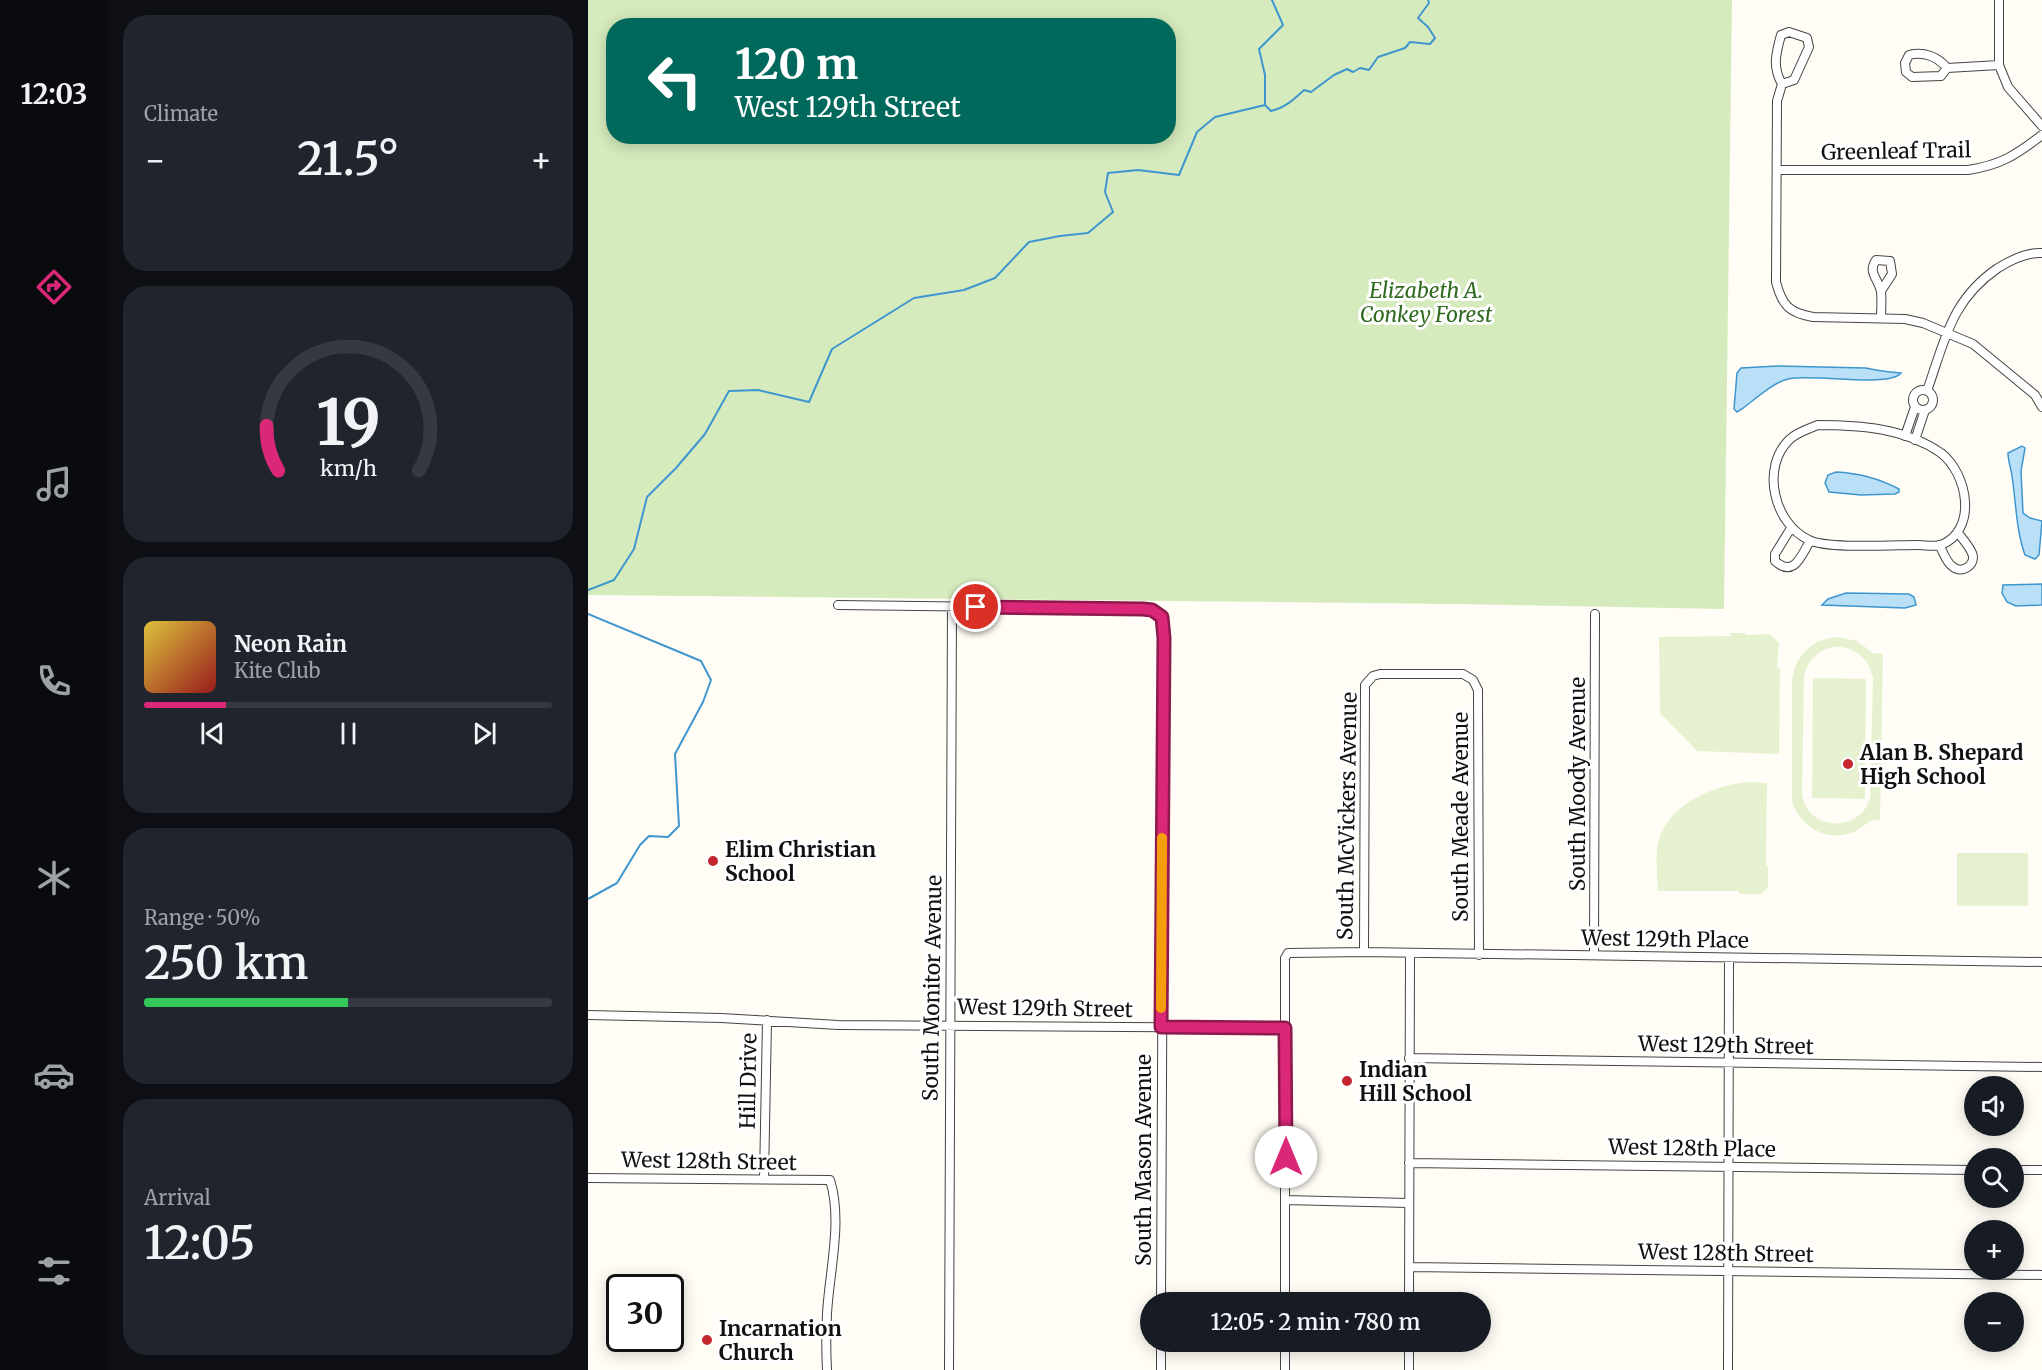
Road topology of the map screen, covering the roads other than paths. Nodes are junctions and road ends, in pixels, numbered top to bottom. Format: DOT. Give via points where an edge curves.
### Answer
graph roads {
  1 [pos="2000,0"];
  2 [pos="2000,65"];
  3 [pos="1947,68"];
  4 [pos="1782,84"];
  5 [pos="2042,126"];
  6 [pos="2042,135"];
  7 [pos="1778,170"];
  8 [pos="2040,251"];
  9 [pos="1881,291"];
  10 [pos="1881,318"];
  11 [pos="1947,332"];
  12 [pos="1927,391"];
  13 [pos="1915,406"];
  14 [pos="2042,407"];
  15 [pos="1925,410"];
  16 [pos="1905,436"];
  17 [pos="1915,440"];
  18 [pos="1791,528"];
  19 [pos="1958,533"];
  20 [pos="1810,541"];
  21 [pos="1939,545"];
  22 [pos="838,605"];
  23 [pos="952,607"];
  24 [pos="1595,614"];
  25 [pos="1473,680"];
  26 [pos="1364,952"];
  27 [pos="1410,953"];
  28 [pos="1479,955"];
  29 [pos="1594,955"];
  30 [pos="1729,958"];
  31 [pos="2042,962"];
  32 [pos="588,1015"];
  33 [pos="767,1020"];
  34 [pos="949,1025"];
  35 [pos="1161,1027"];
  36 [pos="1285,1028"];
  37 [pos="1409,1058"];
  38 [pos="1729,1063"];
  39 [pos="2042,1067"];
  40 [pos="1409,1163"];
  41 [pos="1729,1167"];
  42 [pos="1964,1170"];
  43 [pos="2024,1170"];
  44 [pos="2042,1170"];
  45 [pos="588,1178"];
  46 [pos="764,1179"];
  47 [pos="1286,1200"];
  48 [pos="1409,1203"];
  49 [pos="1409,1267"];
  50 [pos="1728,1270"];
  51 [pos="2042,1275"];
  52 [pos="1161,1292"];
  53 [pos="1285,1292"];
  54 [pos="1409,1292"];
  55 [pos="1161,1352"];
  56 [pos="1285,1352"];
  57 [pos="1409,1352"];
  58 [pos="827,1370"];
  59 [pos="949,1370"];
  60 [pos="1161,1370"];
  61 [pos="1285,1370"];
  62 [pos="1409,1370"];
  63 [pos="1728,1370"];
  1 -- 2 [label="street"];
  2 -- 3 [label="street"];
  2 -- 5 [label="street" via="2008,87"];
  3 -- 3 [label="street" via="1941,76 1912,77 1906,72 1905,63 1909,55 1918,53 1939,59"];
  4 -- 4 [label="street" via="1794,80 1809,47 1807,39 1789,32 1781,35 1776,56 1775,73"];
  4 -- 7 [label="street" via="1777,101"];
  6 -- 7 [label="street, Greenleaf Trail" via="2016,155 1989,167 1968,170"];
  7 -- 10 [label="street" via="1776,282 1786,307 1813,317"];
  8 -- 11 [label="street" via="2013,260 1986,277 1955,312"];
  9 -- 10 [label="street"];
  10 -- 11 [label="street" via="1914,321"];
  11 -- 12 [label="street"];
  11 -- 14 [label="street" via="1972,344 2007,371 2035,394"];
  12 -- 13 [label="street" via="1915,394"];
  12 -- 15 [label="street" via="1933,401"];
  13 -- 15 [label="street"];
  13 -- 16 [label="street"];
  15 -- 17 [label="street"];
  16 -- 17 [label="street"];
  16 -- 18 [label="street" via="1858,425 1818,425 1789,440 1778,455 1774,473 1778,506"];
  17 -- 19 [label="street" via="1943,455 1960,477 1965,515"];
  18 -- 20 [label="street"];
  18 -- 20 [label="street" via="1775,554 1781,567 1795,565"];
  19 -- 21 [label="street"];
  19 -- 21 [label="street" via="1973,554 1967,568 1952,567"];
  20 -- 21 [label="street"];
  22 -- 23 [label="street"];
  23 -- 34 [label="street, South Monitor Avenue"];
  23 -- 35 [label="street, South Mason Avenue" via="1143,609 1158,613 1164,622"];
  24 -- 29 [label="street, South Moody Avenue"];
  25 -- 26 [label="street, South McVickers Avenue" via="1463,674 1380,674 1368,680 1364,691"];
  25 -- 28 [label="street, South Meade Avenue" via="1478,690"];
  26 -- 27 [label="street, West 129th Place"];
  26 -- 36 [label="street, West 129th Place" via="1288,953"];
  27 -- 28 [label="street, West 129th Place"];
  27 -- 37 [label="street"];
  28 -- 29 [label="street, West 129th Place"];
  29 -- 30 [label="street, West 129th Place"];
  30 -- 31 [label="street, West 129th Place"];
  30 -- 38 [label="street"];
  32 -- 33 [label="street, West 129th Street"];
  33 -- 34 [label="street, West 129th Street" via="838,1025"];
  33 -- 46 [label="street, Hill Drive"];
  34 -- 35 [label="street, West 129th Street"];
  34 -- 59 [label="street, South Monitor Avenue"];
  35 -- 36 [label="street, West 129th Street"];
  35 -- 52 [label="street, South Mason Avenue"];
  36 -- 47 [label="street"];
  37 -- 38 [label="street, West 129th Street"];
  37 -- 40 [label="street"];
  38 -- 39 [label="street, West 129th Street"];
  38 -- 41 [label="street"];
  40 -- 41 [label="street, West 128th Place"];
  40 -- 48 [label="street"];
  41 -- 42 [label="street, West 128th Place"];
  41 -- 50 [label="street"];
  43 -- 44 [label="street"];
  45 -- 46 [label="street, West 128th Street"];
  46 -- 58 [label="street, West 128th Street" via="830,1180 834,1191"];
  47 -- 48 [label="street"];
  47 -- 53 [label="street"];
  48 -- 49 [label="street"];
  49 -- 50 [label="street, West 128th Street"];
  49 -- 54 [label="street"];
  50 -- 51 [label="street, West 128th Street"];
  50 -- 63 [label="street"];
  55 -- 60 [label="street"];
  56 -- 61 [label="street"];
  57 -- 62 [label="street"];
}
